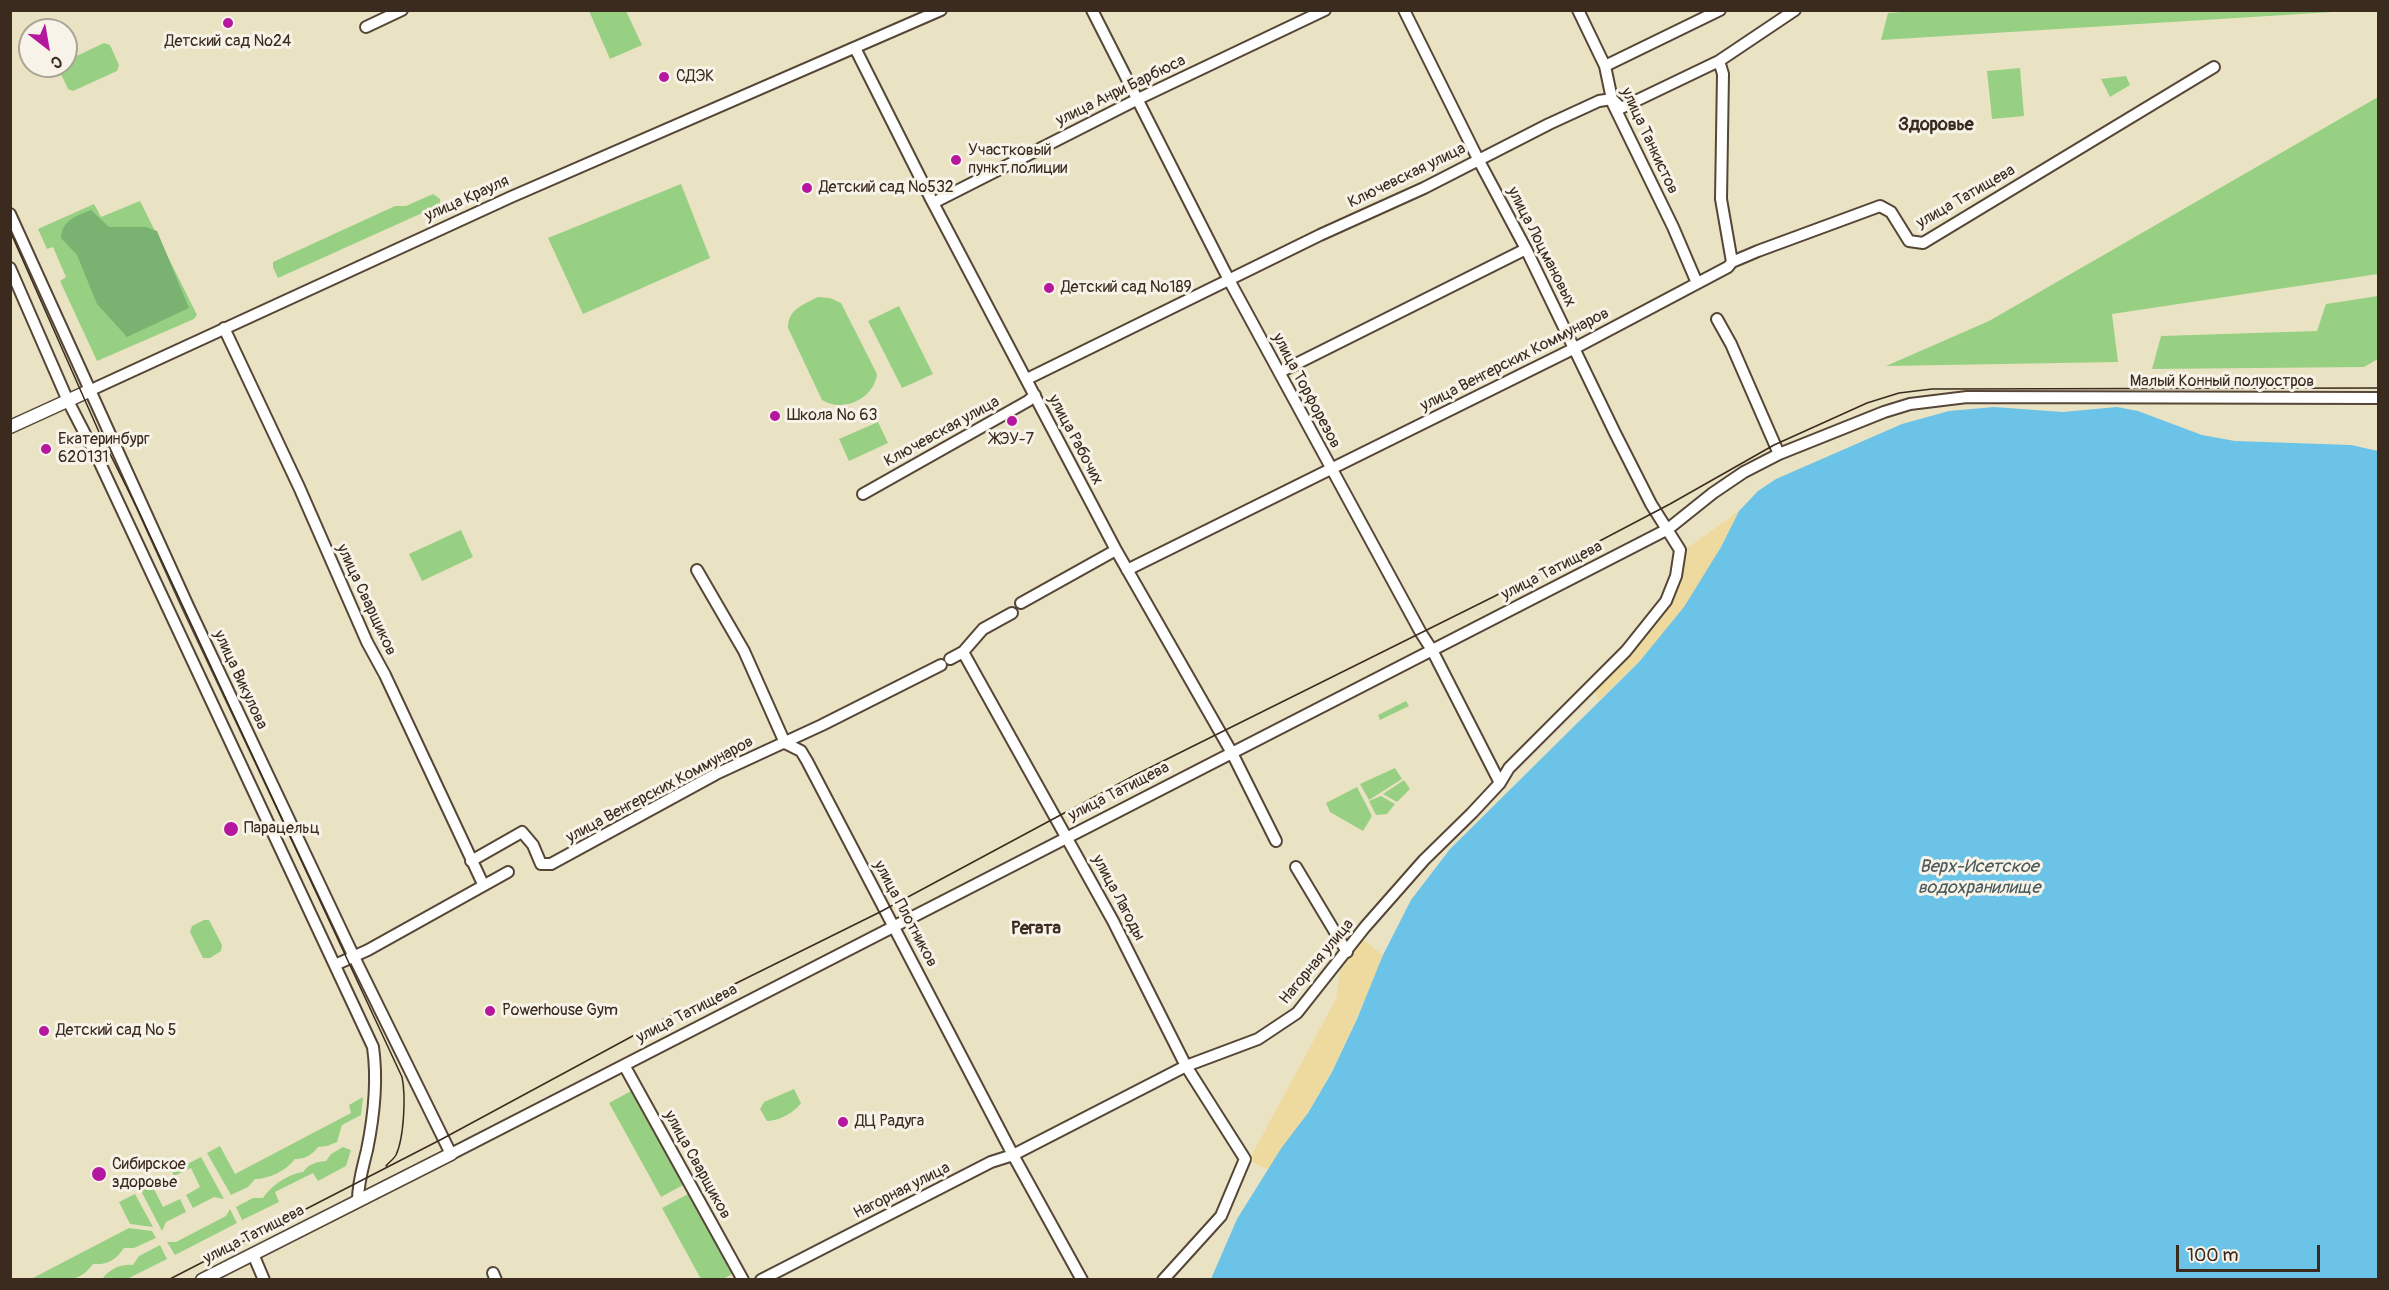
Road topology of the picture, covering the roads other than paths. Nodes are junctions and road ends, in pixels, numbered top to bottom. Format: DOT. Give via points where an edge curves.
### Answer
graph roads {
  1 [pos="402,10"];
  2 [pos="941,10"];
  3 [pos="1092,10"];
  4 [pos="1325,10"];
  5 [pos="1404,10"];
  6 [pos="1578,10"];
  7 [pos="1719,10"];
  8 [pos="1795,10"];
  9 [pos="366,27"];
  10 [pos="855,48"];
  11 [pos="1719,61"];
  12 [pos="1605,66"];
  13 [pos="2214,67"];
  14 [pos="1138,99"];
  15 [pos="1612,99"];
  16 [pos="1478,159"];
  17 [pos="933,203"];
  18 [pos="10,214"];
  19 [pos="1526,249"];
  20 [pos="1732,262"];
  21 [pos="10,268"];
  22 [pos="1229,280"];
  23 [pos="1697,283"];
  24 [pos="1717,319"];
  25 [pos="224,327"];
  26 [pos="1575,348"];
  27 [pos="1280,372"];
  28 [pos="1027,379"];
  29 [pos="91,390"];
  30 [pos="1035,395"];
  31 [pos="2065,397"];
  32 [pos="2379,398"];
  33 [pos="68,400"];
  34 [pos="10,427"];
  35 [pos="1779,454"];
  36 [pos="1331,469"];
  37 [pos="863,494"];
  38 [pos="1668,529"];
  39 [pos="1116,550"];
  40 [pos="697,570"];
  41 [pos="1127,570"];
  42 [pos="1021,603"];
  43 [pos="1012,613"];
  44 [pos="1432,650"];
  45 [pos="963,652"];
  46 [pos="785,743"];
  47 [pos="1232,753"];
  48 [pos="1500,783"];
  49 [pos="1068,837"];
  50 [pos="1276,841"];
  51 [pos="471,861"];
  52 [pos="1296,867"];
  53 [pos="508,872"];
  54 [pos="483,884"];
  55 [pos="895,926"];
  56 [pos="1347,952"];
  57 [pos="354,957"];
  58 [pos="335,965"];
  59 [pos="624,1065"];
  60 [pos="1186,1066"];
  61 [pos="451,1154"];
  62 [pos="1013,1155"];
  63 [pos="358,1200"];
  64 [pos="253,1254"];
  65 [pos="202,1280"];
  66 [pos="264,1280"];
  67 [pos="743,1280"];
  68 [pos="762,1280"];
  69 [pos="1082,1280"];
  70 [pos="1163,1280"];
  1 -- 9 [label="street"];
  2 -- 10 [label="street, улица Крауля"];
  3 -- 14 [label="street, улица Торфорезов"];
  4 -- 14 [label="street, улица Анри Барбюса"];
  5 -- 16 [label="street, улица Лоцмановых"];
  6 -- 12 [label="street, улица Танкистов"];
  7 -- 12 [label="street"];
  8 -- 11 [label="street, Ключевская улица"];
  10 -- 17 [label="street, улица Рабочих"];
  10 -- 25 [label="street, улица Крауля"];
  11 -- 15 [label="street, Ключевская улица" via="1621,108"];
  11 -- 20 [label="street" via="1723,74 1721,199"];
  12 -- 15 [label="street, улица Танкистов"];
  13 -- 20 [label="street, улица Татищева" via="1923,243 1910,241 1891,212 1880,206"];
  14 -- 17 [label="street, улица Анри Барбюса"];
  14 -- 22 [label="street, улица Торфорезов"];
  15 -- 16 [label="street, Ключевская улица" via="1599,101"];
  15 -- 23 [label="street, улица Танкистов"];
  16 -- 19 [label="street, улица Лоцмановых"];
  16 -- 22 [label="street, Ключевская улица"];
  17 -- 28 [label="street, улица Рабочих"];
  18 -- 29 [label="street, улица Викулова"];
  19 -- 26 [label="street, улица Лоцмановых"];
  19 -- 27 [label="street"];
  20 -- 23 [label="street, улица Венгерских Коммунаров"];
  21 -- 33 [label="street, улица Викулова"];
  22 -- 27 [label="street, улица Торфорезов"];
  22 -- 28 [label="street, Ключевская улица"];
  23 -- 26 [label="street, улица Венгерских Коммунаров"];
  24 -- 35 [label="street"];
  25 -- 29 [label="street, улица Крауля"];
  25 -- 51 [label="street, улица Сварщиков"];
  26 -- 36 [label="street, улица Венгерских Коммунаров"];
  26 -- 38 [label="street, улица Лоцмановых" via="1646,494"];
  27 -- 36 [label="street, улица Торфорезов"];
  28 -- 30 [label="street, улица Рабочих"];
  29 -- 33 [label="main road, улица Крауля"];
  29 -- 57 [label="street, улица Викулова"];
  30 -- 37 [label="street, Ключевская улица"];
  30 -- 39 [label="street, улица Рабочих"];
  31 -- 32 [label="street, Малый Конный полуостров"];
  31 -- 35 [label="street, улица Татищева" via="1967,397 1910,404"];
  33 -- 34 [label="main road, улица Крауля"];
  33 -- 58 [label="street, улица Викулова"];
  35 -- 38 [label="street, улица Татищева" via="1744,472"];
  36 -- 41 [label="street, улица Венгерских Коммунаров"];
  36 -- 44 [label="street, улица Торфорезов"];
  38 -- 44 [label="street, улица Татищева"];
  38 -- 48 [label="street, Нагорная улица" via="1680,550 1676,576 1666,601 1626,651 1509,768"];
  39 -- 41 [label="street, улица Рабочих"];
  39 -- 42 [label="street"];
  40 -- 46 [label="street, улица Плотников" via="744,651"];
  41 -- 47 [label="street, улица Рабочих"];
  43 -- 45 [label="street, улица Венгерских Коммунаров" via="983,629"];
  44 -- 47 [label="street, улица Татищева"];
  44 -- 48 [label="street, улица Торфорезов"];
  45 -- 46 [label="street, улица Венгерских Коммунаров"];
  45 -- 49 [label="street, улица Лагоды"];
  46 -- 51 [label="street, улица Венгерских Коммунаров" via="716,774 551,864 542,864 522,832"];
  46 -- 55 [label="street, улица Плотников" via="801,751"];
  47 -- 49 [label="street, улица Татищева"];
  47 -- 50 [label="street, улица Рабочих"];
  48 -- 56 [label="street, Нагорная улица" via="1424,860"];
  49 -- 55 [label="street, улица Татищева"];
  49 -- 60 [label="street, улица Лагоды"];
  51 -- 54 [label="street, улица Сварщиков"];
  52 -- 56 [label="street"];
  53 -- 54 [label="street"];
  54 -- 57 [label="street"];
  55 -- 59 [label="street, улица Татищева"];
  55 -- 62 [label="street, улица Плотников"];
  56 -- 60 [label="street, Нагорная улица" via="1298,1013 1258,1039"];
  57 -- 58 [label="street"];
  57 -- 61 [label="street, улица Викулова"];
  58 -- 63 [label="street, улица Викулова" via="373,1047 375,1061 372,1122 358,1183"];
  59 -- 61 [label="street, улица Татищева"];
  59 -- 67 [label="street, улица Сварщиков"];
  60 -- 62 [label="street, Нагорная улица"];
  60 -- 70 [label="street, улица Лагоды" via="1245,1159 1221,1216"];
  61 -- 63 [label="main road, улица Татищева"];
  62 -- 68 [label="street, Нагорная улица" via="991,1162"];
  62 -- 69 [label="street, улица Плотников"];
  63 -- 64 [label="main road, улица Татищева"];
  64 -- 65 [label="main road, улица Татищева"];
  64 -- 66 [label="street"];
}
